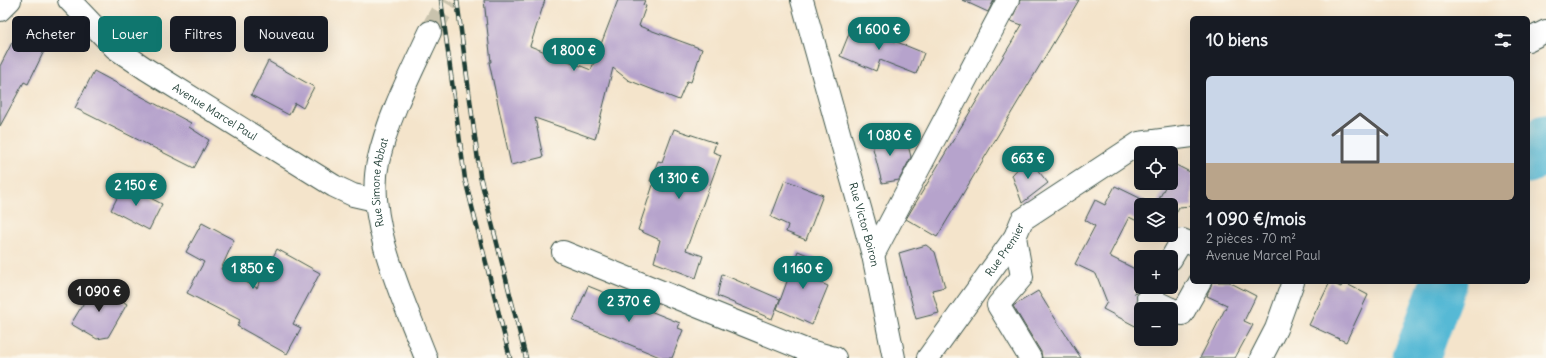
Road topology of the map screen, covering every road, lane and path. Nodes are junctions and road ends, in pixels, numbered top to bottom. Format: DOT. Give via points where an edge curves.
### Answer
graph roads {
  1 [pos="10,0"];
  2 [pos="69,0"];
  3 [pos="802,0"];
  4 [pos="1008,0"];
  5 [pos="0,10"];
  6 [pos="1546,31"];
  7 [pos="430,32"];
  8 [pos="1530,39"];
  9 [pos="1190,136"];
  10 [pos="375,200"];
  11 [pos="1015,237"];
  12 [pos="1190,243"];
  13 [pos="1176,250"];
  14 [pos="563,252"];
  15 [pos="873,255"];
  16 [pos="1199,284"];
  17 [pos="1292,284"];
  18 [pos="1151,294"];
  19 [pos="1156,302"];
  20 [pos="1178,312"];
  21 [pos="426,358"];
  22 [pos="835,358"];
  23 [pos="894,358"];
  24 [pos="928,358"];
  25 [pos="1030,358"];
  26 [pos="1261,358"];
  1 -- 5 [label="street"];
  2 -- 10 [label="street, Avenue Marcel Paul" via="115,48 146,69 334,186 353,195"];
  3 -- 15 [label="street, Rue Victor Boiron"];
  4 -- 15 [label="street"];
  6 -- 8 [label="street"];
  7 -- 10 [label="street, Rue Simone Abbat" via="396,104 378,163"];
  9 -- 11 [label="street, Rue Premier" via="1139,143 1022,220"];
  10 -- 21 [label="street, Rue Simone Abbat" via="393,271"];
  11 -- 24 [label="street, Rue Premier"];
  11 -- 25 [label="street" via="1022,277 998,305"];
  12 -- 13 [label="street" via="1182,240"];
  14 -- 22 [label="street" via="803,349"];
  15 -- 23 [label="street, Rue Victor Boiron"];
  16 -- 20 [label="street" via="1182,314"];
  17 -- 26 [label="street" via="1276,329"];
  18 -- 19 [label="street" via="1148,298"];
}
